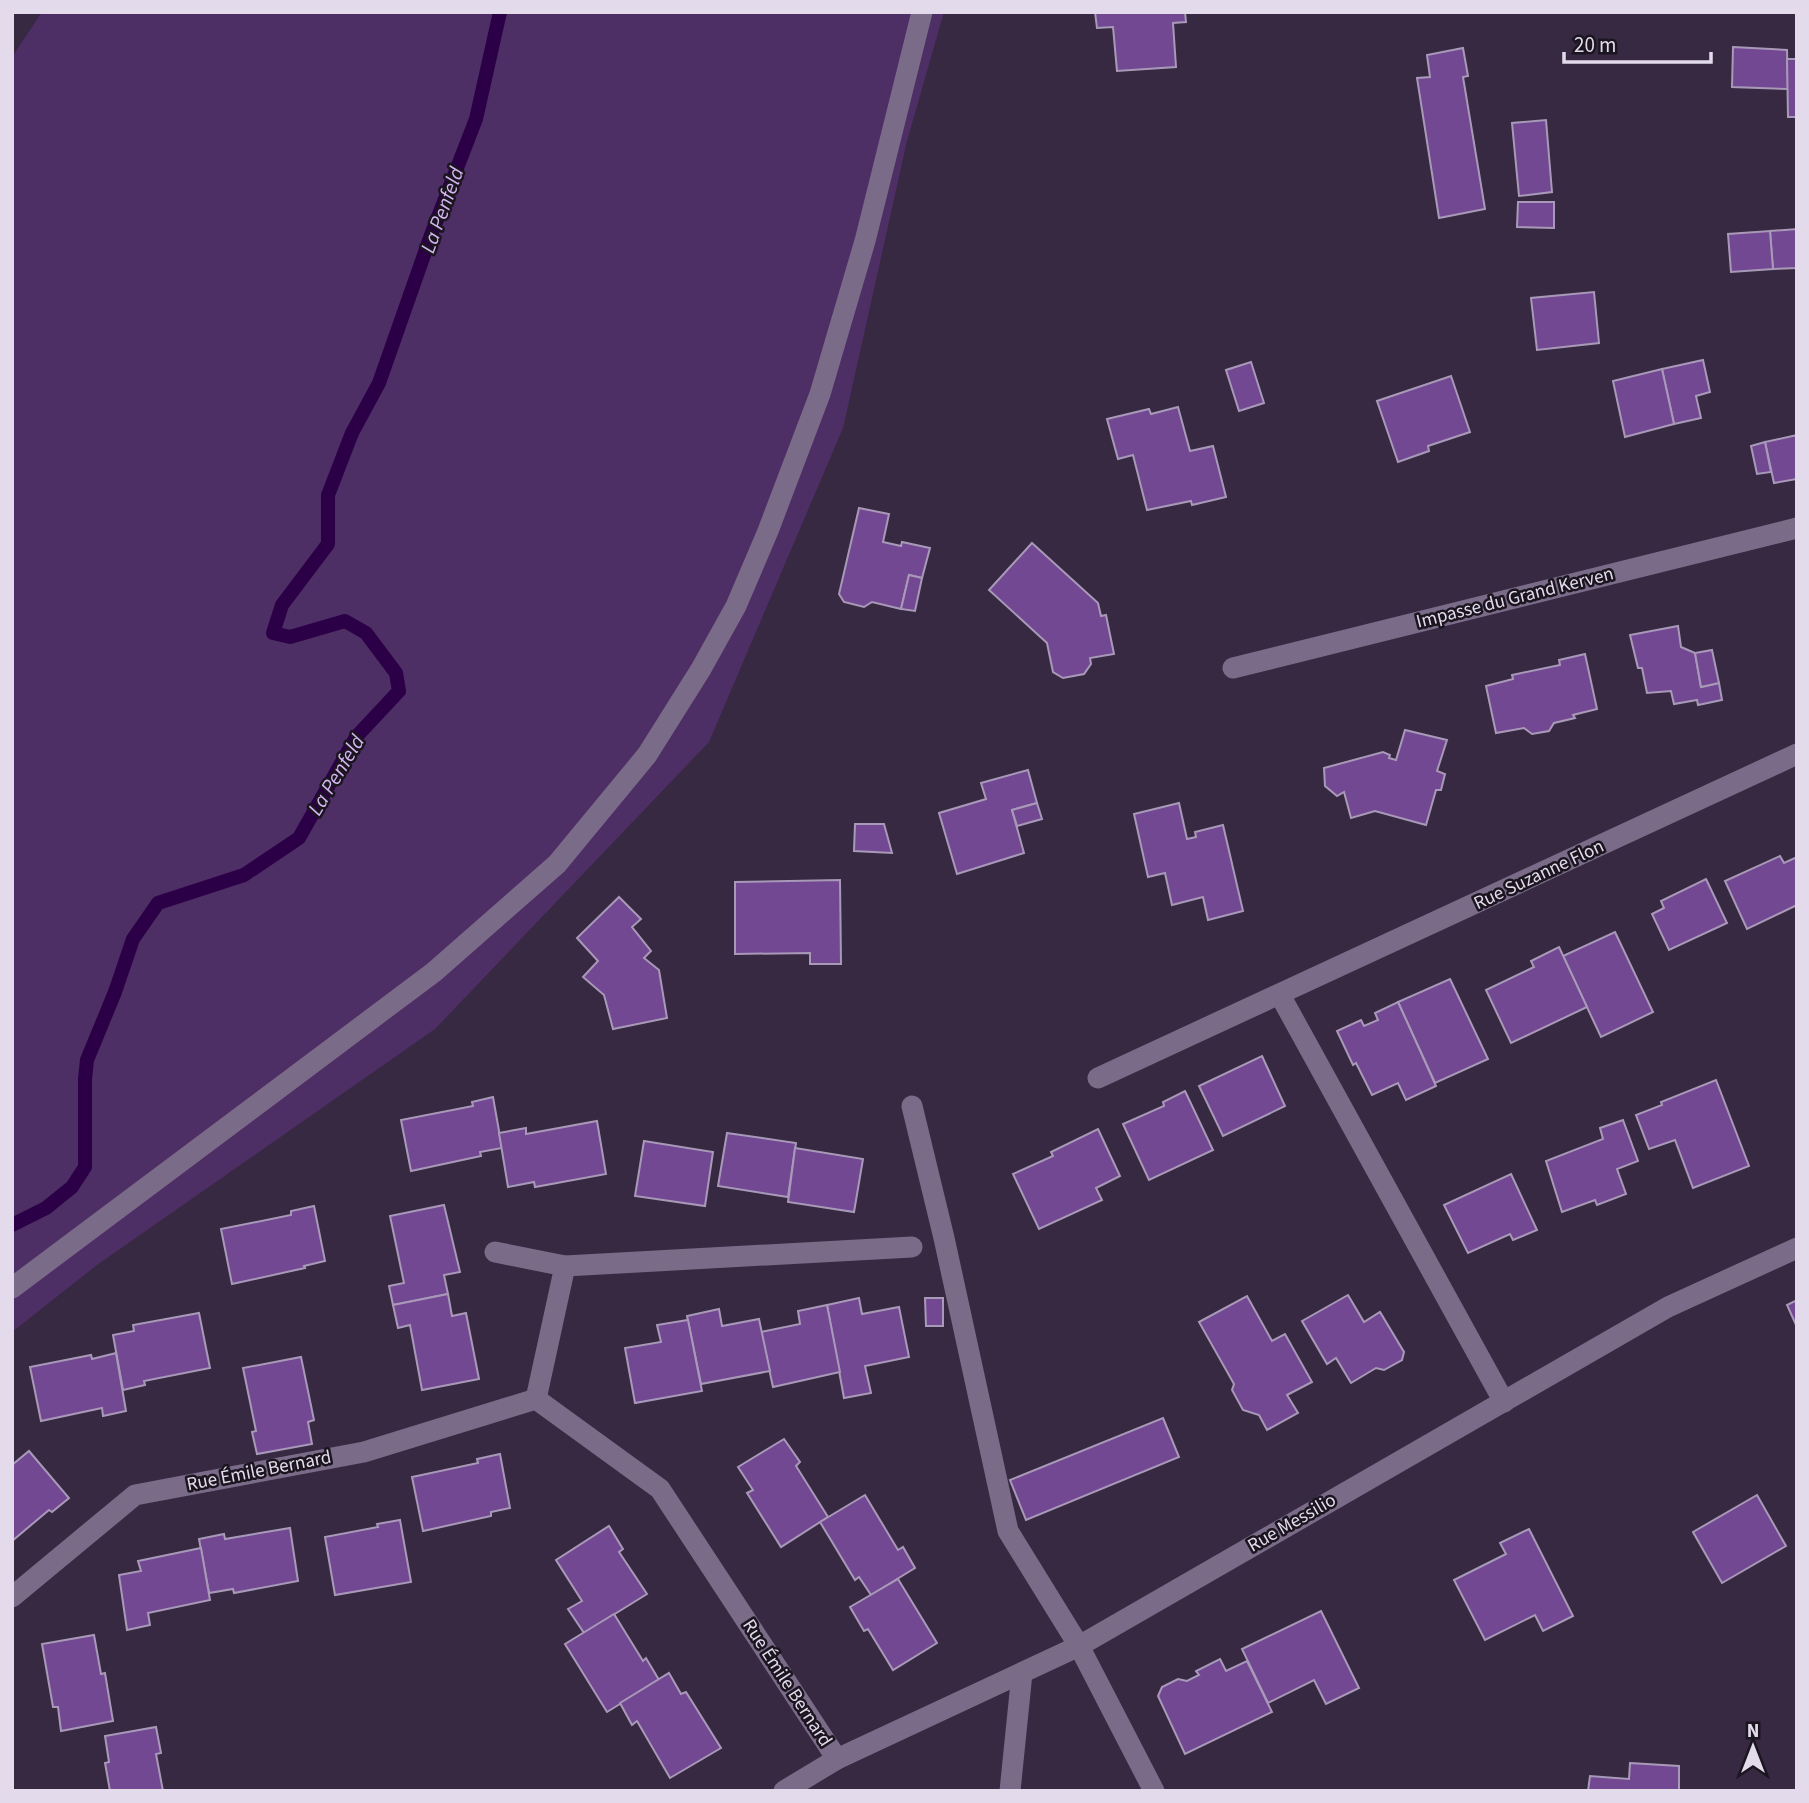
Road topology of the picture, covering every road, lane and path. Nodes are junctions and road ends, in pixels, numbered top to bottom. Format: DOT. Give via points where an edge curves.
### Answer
graph roads {
  1 [pos="922,12"];
  2 [pos="1797,528"];
  3 [pos="1233,668"];
  4 [pos="1797,754"];
  5 [pos="1280,995"];
  6 [pos="1098,1078"];
  7 [pos="912,1106"];
  8 [pos="912,1247"];
  9 [pos="1797,1248"];
  10 [pos="495,1252"];
  11 [pos="565,1266"];
  12 [pos="12,1288"];
  13 [pos="536,1399"];
  14 [pos="1504,1402"];
  15 [pos="12,1597"];
  16 [pos="1079,1646"];
  17 [pos="1022,1673"];
  18 [pos="837,1759"];
  19 [pos="784,1791"];
  20 [pos="1010,1791"];
  21 [pos="1154,1791"];
  1 -- 12 [label="street" via="865,242 820,394 736,606 648,755 557,864 433,972"];
  2 -- 3 [label="street, Impasse du Grand Kerven"];
  4 -- 5 [label="street, Rue Suzanne Flon"];
  5 -- 6 [label="street, Rue Suzanne Flon"];
  5 -- 14 [label="street"];
  7 -- 16 [label="street" via="1008,1531"];
  8 -- 11 [label="street"];
  9 -- 14 [label="street, Rue Messilio" via="1668,1307"];
  10 -- 11 [label="street"];
  11 -- 13 [label="street"];
  13 -- 15 [label="street, Rue Émile Bernard" via="364,1452 135,1495"];
  13 -- 18 [label="street, Rue Émile Bernard" via="660,1489"];
  14 -- 16 [label="street, Rue Messilio"];
  16 -- 17 [label="street, Rue Messilio"];
  16 -- 21 [label="street"];
  17 -- 18 [label="street, Rue Messilio"];
  17 -- 20 [label="street"];
  18 -- 19 [label="street, Rue Messilio"];
}
